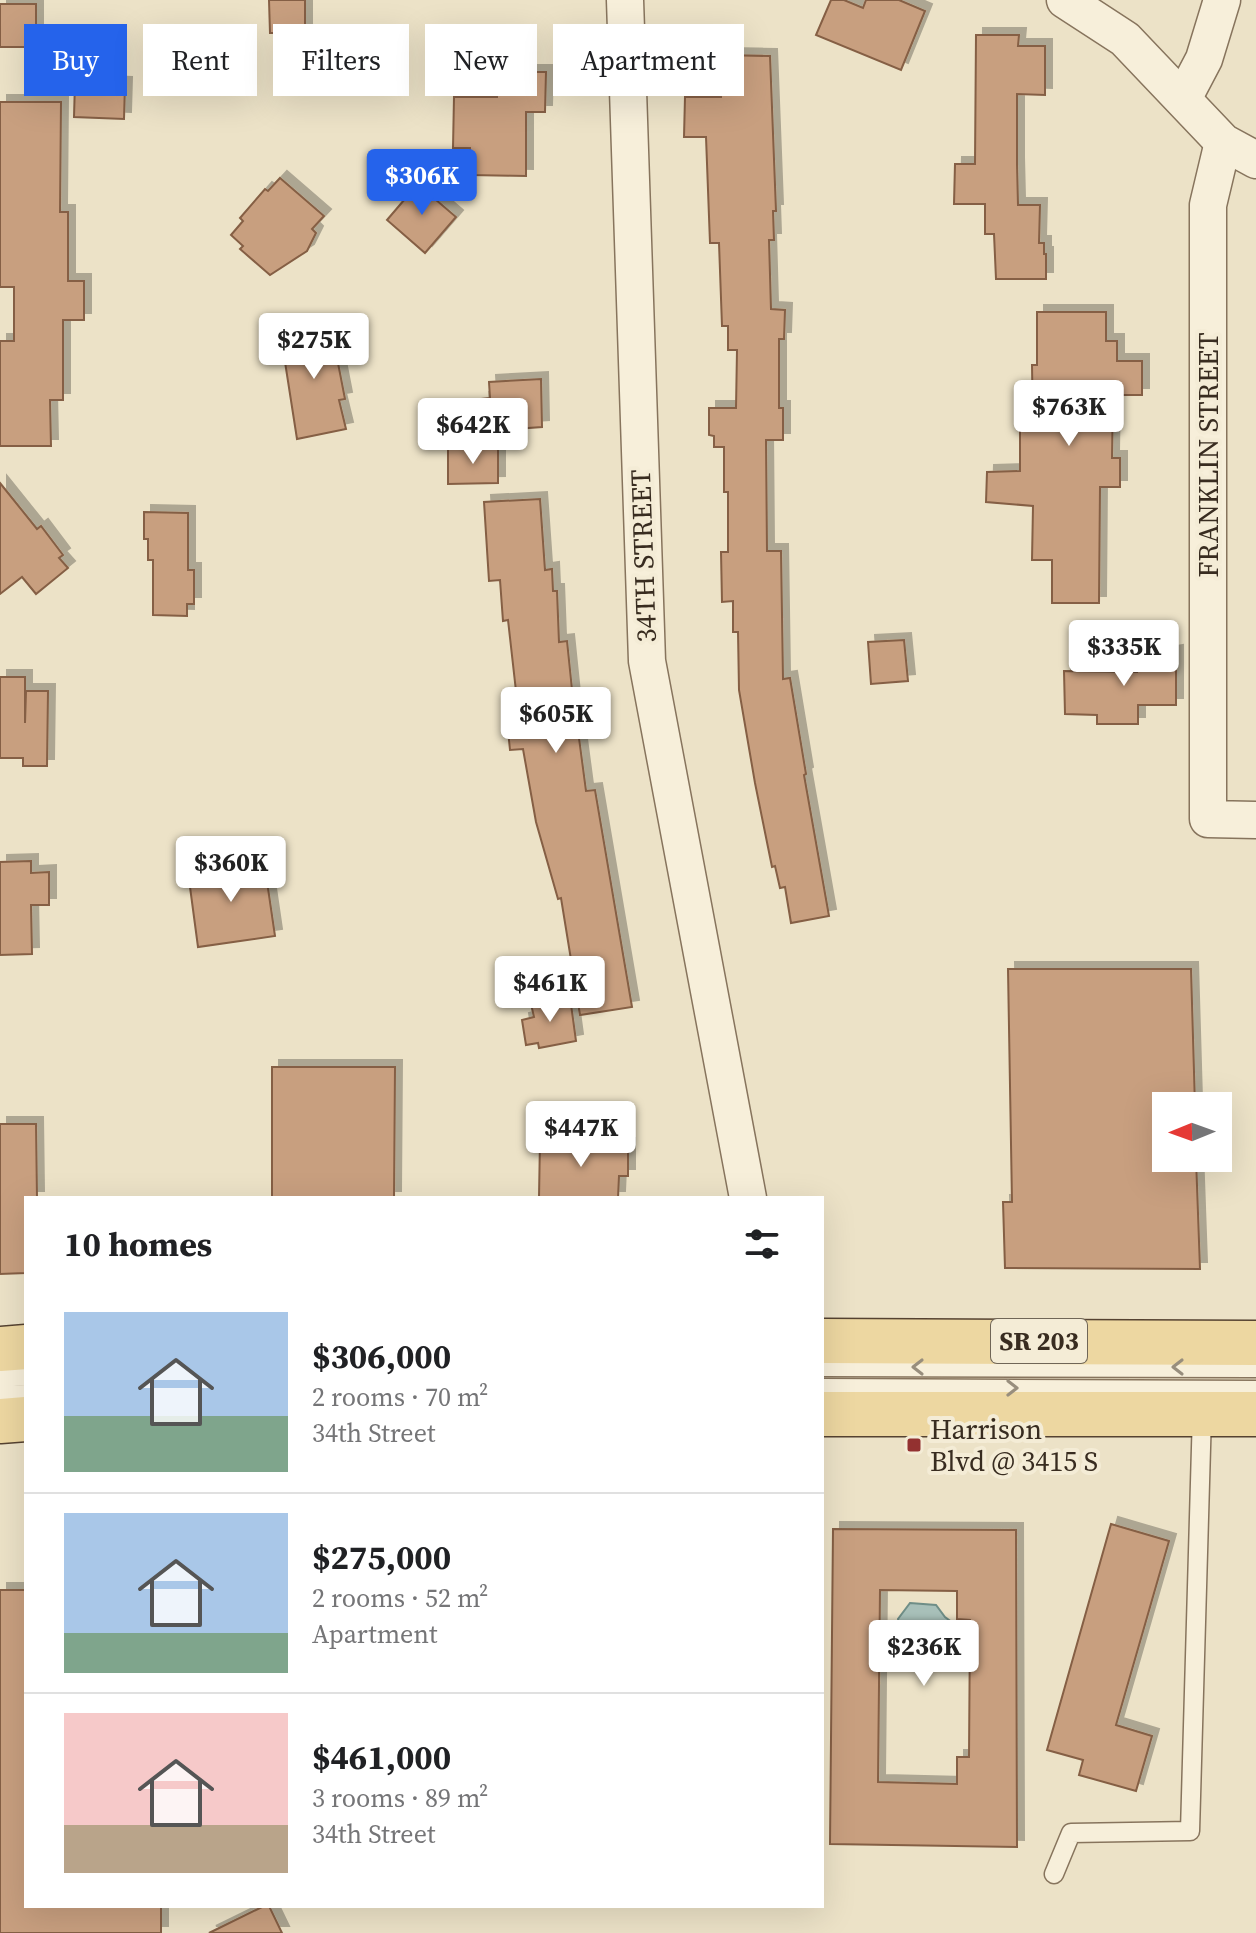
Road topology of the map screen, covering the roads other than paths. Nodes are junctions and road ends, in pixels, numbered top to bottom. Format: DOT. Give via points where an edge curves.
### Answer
graph roads {
  1 [pos="625,0"];
  2 [pos="1065,0"];
  3 [pos="1222,0"];
  4 [pos="1183,99"];
  5 [pos="1223,142"];
  6 [pos="1256,160"];
  7 [pos="1256,820"];
  8 [pos="748,1196"];
  9 [pos="824,1341"];
  10 [pos="1256,1343"];
  11 [pos="24,1347"];
  12 [pos="0,1349"];
  13 [pos="824,1367"];
  14 [pos="1256,1368"];
  15 [pos="24,1376"];
  16 [pos="0,1378"];
  17 [pos="824,1388"];
  18 [pos="1256,1390"];
  19 [pos="24,1394"];
  20 [pos="0,1395"];
  21 [pos="1202,1413"];
  22 [pos="824,1414"];
  23 [pos="1256,1414"];
  24 [pos="24,1419"];
  25 [pos="0,1421"];
  26 [pos="1054,1874"];
  1 -- 8 [label="street, 34TH STREET" via="647,661"];
  2 -- 4 [label="street" via="1125,39"];
  3 -- 4 [label="street" via="1204,59"];
  4 -- 5 [label="street"];
  5 -- 6 [label="street"];
  5 -- 7 [label="street, FRANKLIN STREET" via="1208,205 1208,819"];
  9 -- 10 [label="main road, SR 203"];
  11 -- 12 [label="main road"];
  14 -- 13 [label="lane, one-way"];
  15 -- 16 [label="lane"];
  17 -- 18 [label="lane, one-way"];
  19 -- 20 [label="lane"];
  21 -- 22 [label="main road"];
  21 -- 23 [label="main road"];
  21 -- 26 [label="lane" via="1190,1831 1071,1833"];
  24 -- 25 [label="main road"];
}
